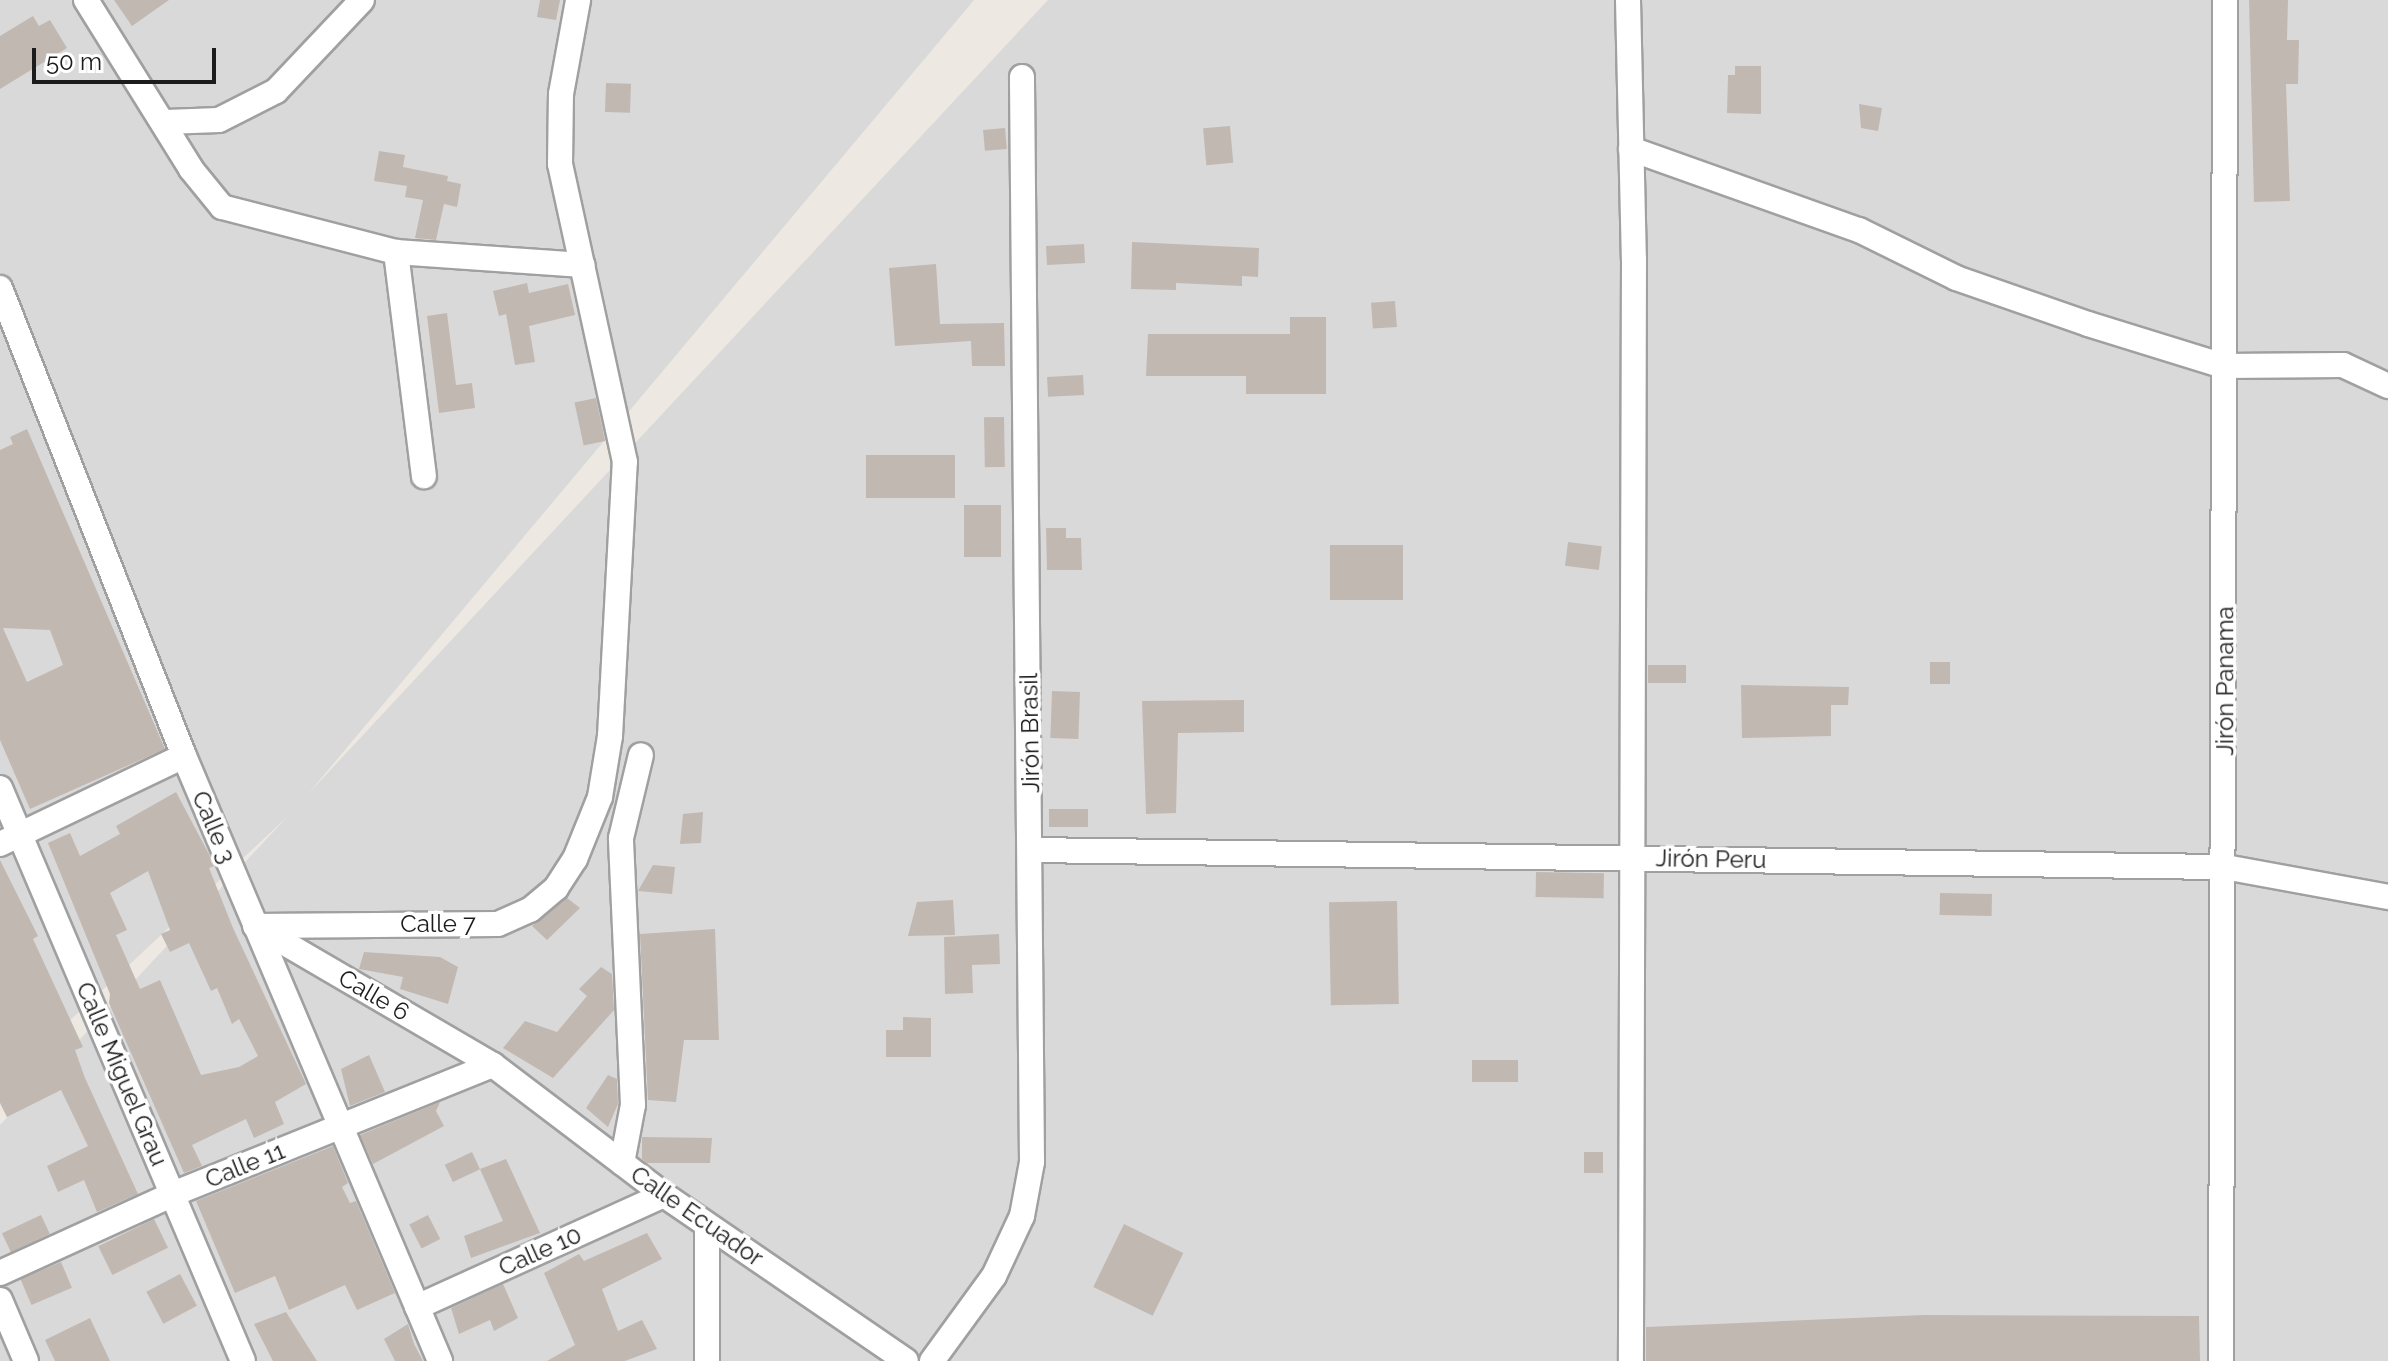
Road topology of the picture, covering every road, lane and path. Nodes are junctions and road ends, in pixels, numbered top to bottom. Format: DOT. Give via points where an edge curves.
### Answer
graph roads {
  1 [pos="86,0"];
  2 [pos="362,0"];
  3 [pos="578,0"];
  4 [pos="1628,0"];
  5 [pos="2225,0"];
  6 [pos="1022,77"];
  7 [pos="166,122"];
  8 [pos="1631,149"];
  9 [pos="396,252"];
  10 [pos="583,265"];
  11 [pos="0,288"];
  12 [pos="2224,366"];
  13 [pos="2388,386"];
  14 [pos="424,476"];
  15 [pos="641,755"];
  16 [pos="184,756"];
  17 [pos="0,788"];
  18 [pos="621,838"];
  19 [pos="10,839"];
  20 [pos="582,840"];
  21 [pos="1031,850"];
  22 [pos="1632,858"];
  23 [pos="2225,867"];
  24 [pos="2388,897"];
  25 [pos="255,926"];
  26 [pos="493,1065"];
  27 [pos="340,1127"];
  28 [pos="622,1163"];
  29 [pos="173,1194"];
  30 [pos="664,1195"];
  31 [pos="707,1225"];
  32 [pos="0,1273"];
  33 [pos="0,1300"];
  34 [pos="417,1307"];
  35 [pos="26,1361"];
  36 [pos="243,1361"];
  37 [pos="440,1361"];
  38 [pos="707,1361"];
  39 [pos="906,1361"];
  40 [pos="932,1361"];
  41 [pos="1631,1361"];
  42 [pos="2221,1361"];
  1 -- 7 [label="street"];
  2 -- 7 [label="street" via="276,91 219,120"];
  3 -- 10 [label="street, Calle 7" via="561,94 560,164"];
  4 -- 8 [label="street"];
  5 -- 12 [label="street, Jirón Panama"];
  6 -- 21 [label="street, Jirón Brasil"];
  7 -- 9 [label="street" via="191,169 222,207"];
  8 -- 12 [label="street" via="1859,230 1956,278"];
  8 -- 22 [label="street"];
  9 -- 10 [label="street"];
  9 -- 14 [label="street"];
  10 -- 20 [label="street, Calle 7" via="625,462 610,736 600,797"];
  11 -- 16 [label="street, Calle 3"];
  12 -- 13 [label="street" via="2343,365"];
  12 -- 23 [label="street, Jirón Panama"];
  15 -- 18 [label="street"];
  16 -- 19 [label="street"];
  16 -- 25 [label="street, Calle 3"];
  17 -- 19 [label="street, Calle Miguel Grau"];
  18 -- 20 [label="street"];
  18 -- 28 [label="street" via="633,1105"];
  19 -- 29 [label="street, Calle Miguel Grau"];
  20 -- 25 [label="street, Calle 7" via="556,888 530,910 498,924"];
  21 -- 22 [label="street, Jirón Peru"];
  21 -- 40 [label="street, Jirón Brasil" via="1032,1162 1022,1216 994,1276"];
  22 -- 23 [label="street, Jirón Peru"];
  22 -- 41 [label="street"];
  23 -- 24 [label="street, Jirón Peru"];
  23 -- 42 [label="street, Jirón Panama"];
  25 -- 26 [label="street, Calle 6"];
  25 -- 27 [label="street, Calle 3"];
  26 -- 27 [label="street, Calle 11"];
  26 -- 28 [label="street, Calle Ecuador"];
  27 -- 29 [label="street, Calle 11"];
  27 -- 34 [label="street, Calle 3"];
  28 -- 30 [label="street, Calle Ecuador"];
  29 -- 32 [label="street, Calle 11"];
  29 -- 36 [label="street, Calle Miguel Grau"];
  30 -- 31 [label="street, Calle Ecuador"];
  30 -- 34 [label="street, Calle 10"];
  31 -- 38 [label="street"];
  31 -- 39 [label="street, Calle Ecuador"];
  33 -- 35 [label="street"];
  34 -- 37 [label="street, Calle 3"];
}
